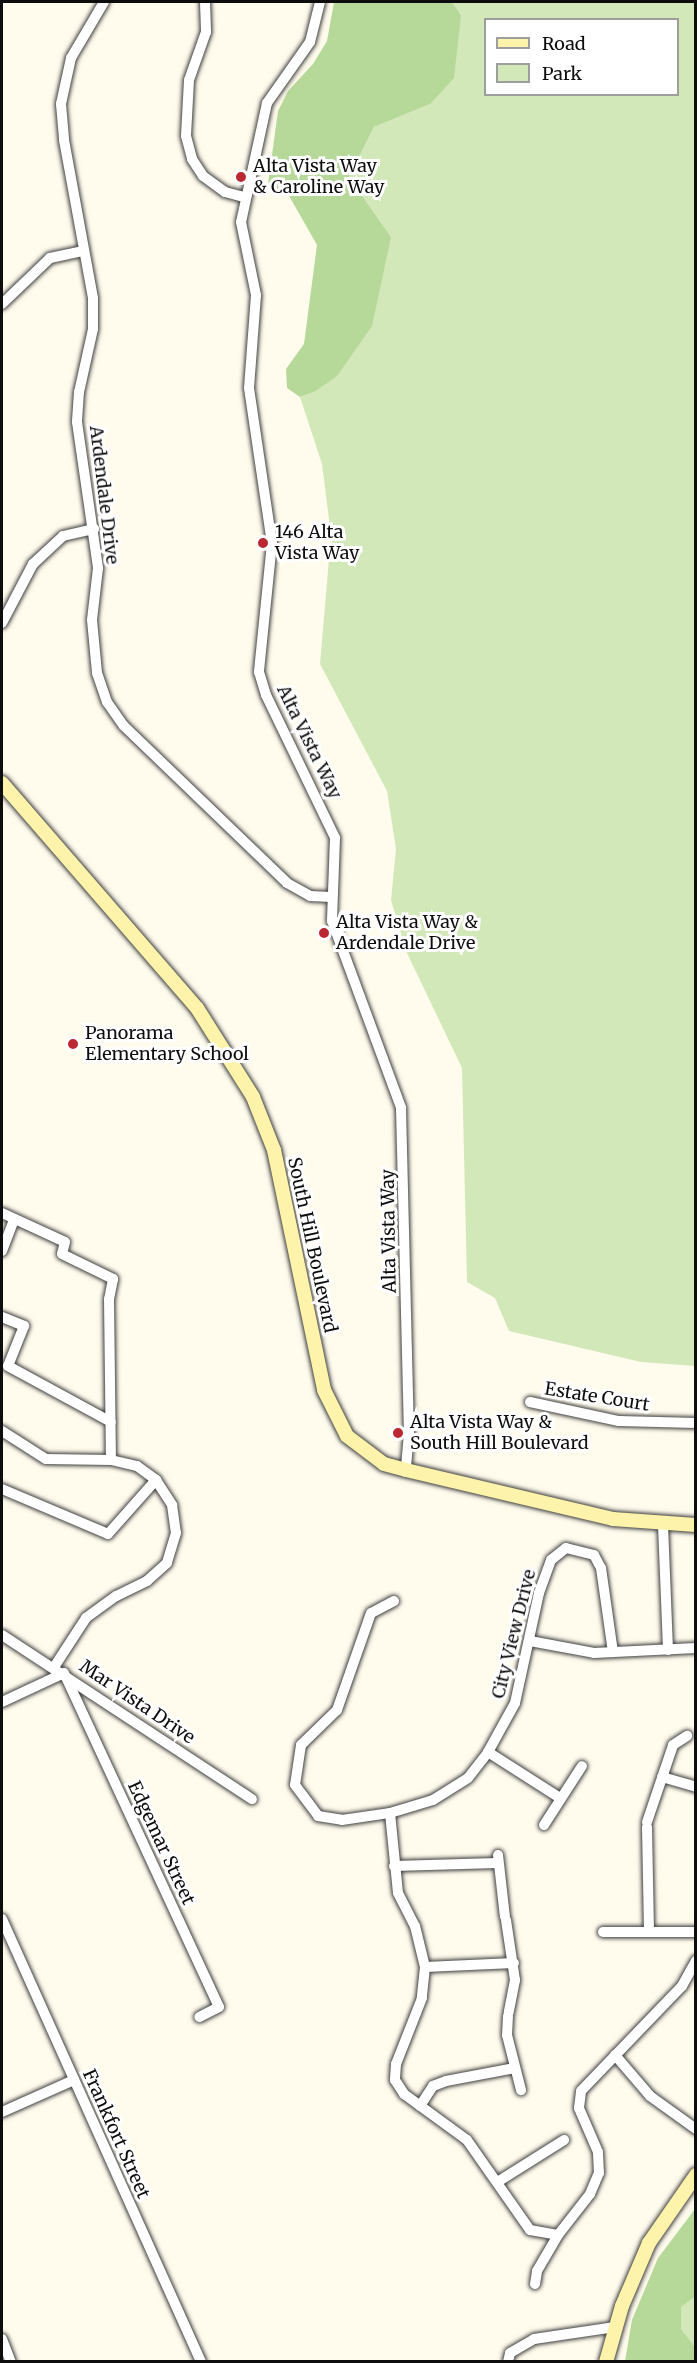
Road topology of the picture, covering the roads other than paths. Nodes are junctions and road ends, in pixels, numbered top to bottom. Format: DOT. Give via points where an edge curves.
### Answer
graph roads {
  1 [pos="104,2"];
  2 [pos="205,2"];
  3 [pos="320,2"];
  4 [pos="244,197"];
  5 [pos="82,251"];
  6 [pos="2,304"];
  7 [pos="94,529"];
  8 [pos="2,623"];
  9 [pos="2,783"];
  10 [pos="331,897"];
  11 [pos="2,1213"];
  12 [pos="14,1219"];
  13 [pos="2,1251"];
  14 [pos="2,1317"];
  15 [pos="530,1402"];
  16 [pos="111,1422"];
  17 [pos="696,1423"];
  18 [pos="2,1431"];
  19 [pos="111,1460"];
  20 [pos="405,1470"];
  21 [pos="156,1480"];
  22 [pos="2,1489"];
  23 [pos="663,1525"];
  24 [pos="696,1525"];
  25 [pos="394,1601"];
  26 [pos="2,1635"];
  27 [pos="530,1641"];
  28 [pos="696,1648"];
  29 [pos="668,1650"];
  30 [pos="613,1652"];
  31 [pos="54,1667"];
  32 [pos="64,1673"];
  33 [pos="2,1702"];
  34 [pos="687,1736"];
  35 [pos="488,1752"];
  36 [pos="582,1766"];
  37 [pos="662,1776"];
  38 [pos="696,1787"];
  39 [pos="560,1798"];
  40 [pos="252,1799"];
  41 [pos="390,1814"];
  42 [pos="544,1825"];
  43 [pos="394,1866"];
  44 [pos="2,1919"];
  45 [pos="649,1931"];
  46 [pos="603,1932"];
  47 [pos="696,1932"];
  48 [pos="696,1961"];
  49 [pos="514,1963"];
  50 [pos="425,1966"];
  51 [pos="199,2017"];
  52 [pos="615,2055"];
  53 [pos="515,2068"];
  54 [pos="74,2080"];
  55 [pos="521,2090"];
  56 [pos="420,2106"];
  57 [pos="2,2112"];
  58 [pos="696,2129"];
  59 [pos="564,2140"];
  60 [pos="696,2175"];
  61 [pos="498,2181"];
  62 [pos="558,2235"];
  63 [pos="535,2284"];
  64 [pos="615,2327"];
  65 [pos="2,2339"];
  66 [pos="12,2361"];
  67 [pos="201,2361"];
  68 [pos="508,2361"];
  69 [pos="606,2361"];
  1 -- 5 [label="street, Ardendale Drive" via="71,58 62,93 62,132"];
  2 -- 4 [label="street" via="206,32 186,94 187,142 197,168 210,183"];
  3 -- 4 [label="street, Alta Vista Way" via="310,42 267,103 255,165"];
  4 -- 10 [label="street, Alta Vista Way" via="242,222 256,296 249,388 271,516 272,552 259,672 266,695 335,838"];
  5 -- 6 [label="street" via="50,258"];
  5 -- 7 [label="street, Ardendale Drive" via="93,314 77,422"];
  7 -- 8 [label="street" via="63,536 33,564"];
  7 -- 10 [label="street, Ardendale Drive" via="98,568 92,620 93,657 101,688 115,714 287,883 309,896"];
  9 -- 20 [label="street, South Hill Boulevard" via="197,1008 236,1066 274,1150 328,1404 347,1436 384,1464"];
  10 -- 20 [label="street, Alta Vista Way" via="339,944 401,1108 409,1433"];
  11 -- 12 [label="street"];
  12 -- 13 [label="street"];
  12 -- 16 [label="street" via="65,1242 62,1254 113,1279 109,1299"];
  14 -- 16 [label="street" via="24,1326 8,1366"];
  15 -- 17 [label="street, Estate Court" via="619,1421"];
  16 -- 19 [label="street"];
  18 -- 19 [label="street" via="46,1459"];
  19 -- 21 [label="street" via="137,1466"];
  20 -- 23 [label="street, South Hill Boulevard" via="614,1519"];
  21 -- 22 [label="street" via="108,1534"];
  21 -- 31 [label="street" via="171,1505 176,1533 167,1563 147,1581 116,1596 86,1618"];
  23 -- 24 [label="street, South Hill Boulevard"];
  23 -- 29 [label="street"];
  25 -- 41 [label="street, City View Drive" via="370,1613 337,1710 324,1725 305,1737 294,1776 300,1795 318,1816 342,1820"];
  26 -- 31 [label="street, Mar Vista Drive"];
  27 -- 30 [label="street" via="575,1651"];
  27 -- 30 [label="street, City View Drive" via="550,1560 566,1548 577,1548 594,1555 601,1568"];
  27 -- 35 [label="street, City View Drive" via="515,1704"];
  28 -- 29 [label="street"];
  29 -- 30 [label="street"];
  31 -- 32 [label="street, Mar Vista Drive"];
  32 -- 33 [label="street"];
  32 -- 40 [label="street, Mar Vista Drive"];
  32 -- 51 [label="street, Edgemar Street" via="219,2007"];
  34 -- 37 [label="street" via="673,1745"];
  35 -- 39 [label="street"];
  35 -- 41 [label="street, City View Drive" via="452,1791"];
  36 -- 39 [label="street"];
  37 -- 38 [label="street"];
  37 -- 45 [label="street" via="647,1825"];
  39 -- 42 [label="street"];
  41 -- 43 [label="street"];
  43 -- 49 [label="street" via="498,1859"];
  43 -- 50 [label="street" via="398,1893 415,1926"];
  44 -- 54 [label="street, Frankfort Street"];
  45 -- 46 [label="street"];
  45 -- 47 [label="street"];
  48 -- 52 [label="street" via="682,1986"];
  49 -- 50 [label="street"];
  49 -- 53 [label="street" via="507,2035"];
  50 -- 56 [label="street" via="422,1998 394,2072 398,2087"];
  52 -- 58 [label="street" via="650,2096"];
  52 -- 62 [label="street" via="589,2079 578,2098 598,2152 599,2173 590,2194"];
  53 -- 55 [label="street"];
  53 -- 56 [label="street" via="433,2086"];
  54 -- 57 [label="street"];
  54 -- 67 [label="street, Frankfort Street"];
  56 -- 61 [label="street" via="467,2140"];
  59 -- 61 [label="street"];
  60 -- 64 [label="street" via="649,2243"];
  61 -- 62 [label="street" via="530,2230"];
  62 -- 63 [label="street" via="537,2271"];
  64 -- 68 [label="street" via="534,2340 510,2353"];
  64 -- 69 [label="street"];
  65 -- 66 [label="street"];
}
